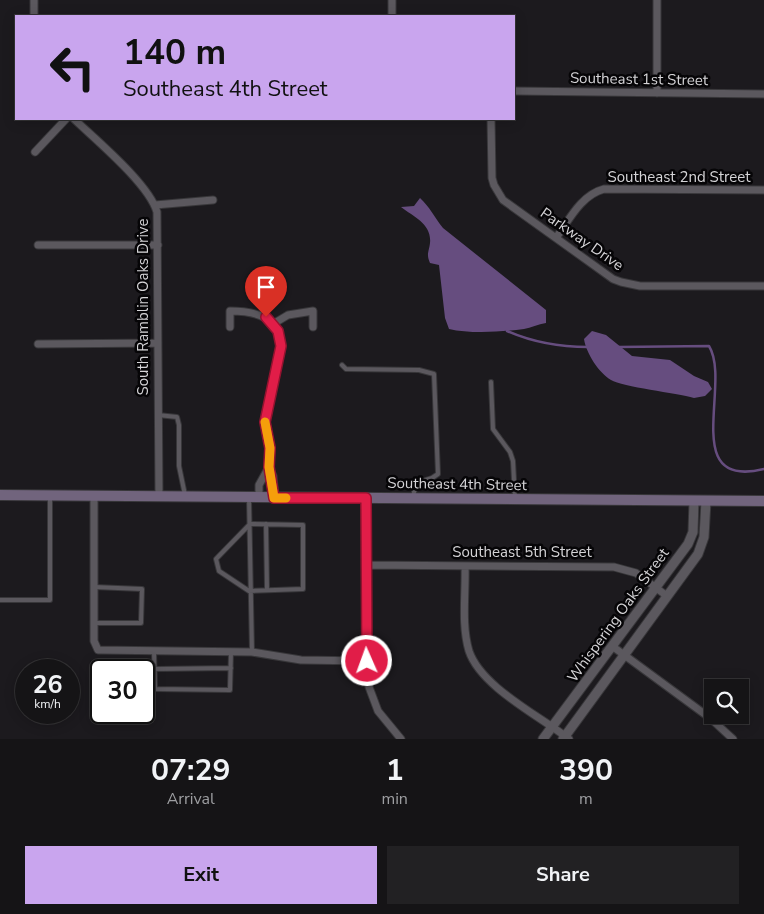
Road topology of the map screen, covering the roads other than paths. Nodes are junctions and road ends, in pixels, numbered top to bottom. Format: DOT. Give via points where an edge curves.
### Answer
graph roads {
  1 [pos="34,0"];
  2 [pos="392,0"];
  3 [pos="657,0"];
  4 [pos="34,15"];
  5 [pos="392,15"];
  6 [pos="515,91"];
  7 [pos="657,93"];
  8 [pos="764,94"];
  9 [pos="65,120"];
  10 [pos="75,120"];
  11 [pos="491,120"];
  12 [pos="35,152"];
  13 [pos="764,190"];
  14 [pos="213,200"];
  15 [pos="155,205"];
  16 [pos="556,238"];
  17 [pos="38,245"];
  18 [pos="158,245"];
  19 [pos="764,286"];
  20 [pos="273,324"];
  21 [pos="230,327"];
  22 [pos="312,327"];
  23 [pos="158,343"];
  24 [pos="38,344"];
  25 [pos="342,365"];
  26 [pos="491,382"];
  27 [pos="158,415"];
  28 [pos="269,467"];
  29 [pos="0,495"];
  30 [pos="50,496"];
  31 [pos="94,496"];
  32 [pos="159,497"];
  33 [pos="186,497"];
  34 [pos="254,498"];
  35 [pos="274,498"];
  36 [pos="366,498"];
  37 [pos="413,498"];
  38 [pos="515,500"];
  39 [pos="694,501"];
  40 [pos="706,501"];
  41 [pos="764,501"];
  42 [pos="250,524"];
  43 [pos="266,524"];
  44 [pos="367,565"];
  45 [pos="465,566"];
  46 [pos="654,586"];
  47 [pos="94,587"];
  48 [pos="267,590"];
  49 [pos="249,591"];
  50 [pos="667,596"];
  51 [pos="0,600"];
  52 [pos="94,623"];
  53 [pos="612,646"];
  54 [pos="154,652"];
  55 [pos="231,652"];
  56 [pos="252,652"];
  57 [pos="625,656"];
  58 [pos="154,659"];
  59 [pos="367,661"];
  60 [pos="231,668"];
  61 [pos="155,669"];
  62 [pos="155,689"];
  63 [pos="553,727"];
  64 [pos="566,738"];
  65 [pos="401,739"];
  66 [pos="544,739"];
  67 [pos="733,739"];
  1 -- 4 [label="street"];
  2 -- 5 [label="street"];
  3 -- 7 [label="street"];
  6 -- 7 [label="street, Southeast 1st Street"];
  7 -- 8 [label="street, Southeast 1st Street"];
  9 -- 12 [label="street"];
  10 -- 15 [label="street, South Ramblin Oaks Drive" via="139,184"];
  11 -- 16 [label="street, Parkway Drive" via="492,178 497,192 510,206"];
  13 -- 16 [label="street, Southeast 2nd Street" via="604,189 584,200"];
  14 -- 15 [label="street"];
  15 -- 18 [label="street, South Ramblin Oaks Drive"];
  16 -- 19 [label="street, Parkway Drive" via="613,279 630,285"];
  17 -- 18 [label="street"];
  18 -- 23 [label="street, South Ramblin Oaks Drive"];
  20 -- 21 [label="street" via="256,312 230,310"];
  20 -- 22 [label="street" via="288,315 313,311"];
  20 -- 28 [label="street" via="281,346 265,413"];
  23 -- 24 [label="street"];
  23 -- 27 [label="street, South Ramblin Oaks Drive"];
  25 -- 37 [label="lane" via="346,369 419,370 434,374 438,474 416,483"];
  26 -- 38 [label="lane" via="493,429 513,461"];
  27 -- 32 [label="street, South Ramblin Oaks Drive"];
  27 -- 33 [label="lane" via="177,417 179,466"];
  28 -- 34 [label="street"];
  28 -- 35 [label="street"];
  29 -- 30 [label="main road, Southeast 4th Street"];
  30 -- 31 [label="main road, Southeast 4th Street"];
  30 -- 51 [label="lane" via="50,600"];
  31 -- 32 [label="main road, Southeast 4th Street"];
  31 -- 47 [label="street"];
  32 -- 33 [label="main road, Southeast 4th Street"];
  33 -- 34 [label="main road, Southeast 4th Street"];
  34 -- 35 [label="main road, Southeast 4th Street"];
  34 -- 42 [label="lane"];
  35 -- 36 [label="main road, Southeast 4th Street"];
  36 -- 37 [label="main road, Southeast 4th Street"];
  36 -- 44 [label="street"];
  37 -- 38 [label="main road, Southeast 4th Street"];
  38 -- 39 [label="main road, Southeast 4th Street"];
  39 -- 40 [label="main road, Southeast 4th Street"];
  39 -- 46 [label="street, Whispering Oaks Street" via="693,532 688,544"];
  40 -- 41 [label="main road, Southeast 4th Street"];
  40 -- 50 [label="street, Whispering Oaks Street" via="702,545"];
  42 -- 43 [label="lane"];
  42 -- 49 [label="lane"];
  42 -- 49 [label="lane" via="216,559 215,564"];
  43 -- 48 [label="lane"];
  43 -- 48 [label="lane" via="301,524 304,528 303,588"];
  44 -- 45 [label="street, Southeast 5th Street"];
  44 -- 59 [label="street"];
  45 -- 46 [label="street, Southeast 5th Street" via="614,567 629,569"];
  45 -- 63 [label="street" via="466,632 472,658 484,676"];
  46 -- 50 [label="street, Southeast 5th Street"];
  46 -- 53 [label="street, Whispering Oaks Street"];
  47 -- 52 [label="street"];
  47 -- 52 [label="lane" via="142,588 141,623"];
  48 -- 49 [label="lane"];
  49 -- 56 [label="lane"];
  50 -- 57 [label="street, Whispering Oaks Street"];
  52 -- 54 [label="street" via="94,644 98,650"];
  53 -- 57 [label="street"];
  53 -- 63 [label="street, Whispering Oaks Street"];
  54 -- 55 [label="street"];
  54 -- 58 [label="lane"];
  55 -- 56 [label="street"];
  55 -- 60 [label="lane"];
  56 -- 59 [label="street" via="301,660"];
  57 -- 64 [label="street, Whispering Oaks Street"];
  57 -- 67 [label="street" via="710,718"];
  59 -- 65 [label="street" via="372,698 385,721"];
  60 -- 61 [label="lane"];
  60 -- 62 [label="lane" via="230,690"];
  63 -- 64 [label="street"];
  63 -- 66 [label="street, Whispering Oaks Street"];
}
